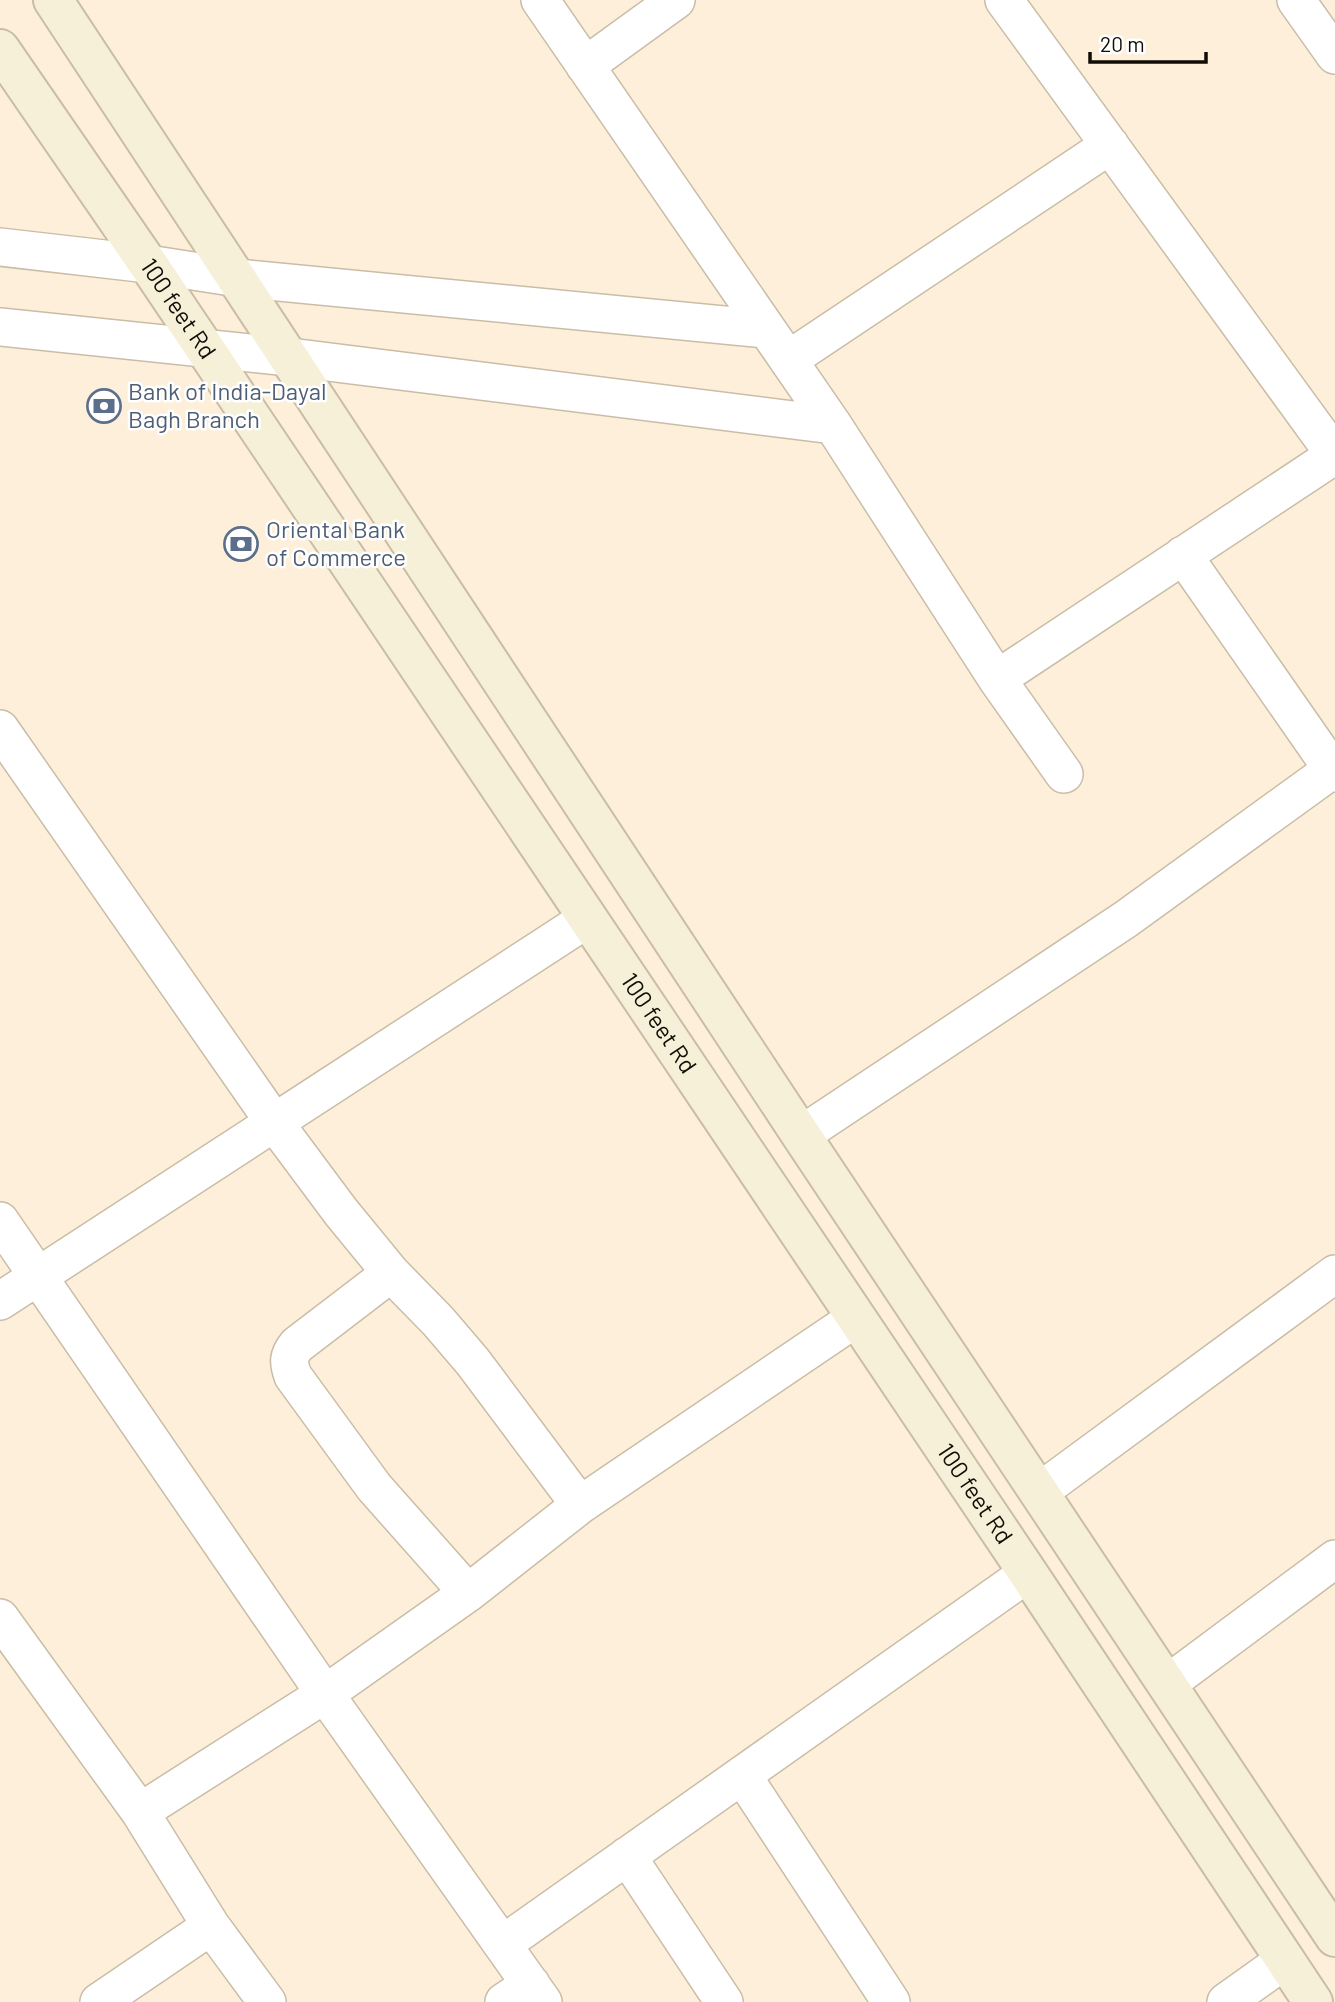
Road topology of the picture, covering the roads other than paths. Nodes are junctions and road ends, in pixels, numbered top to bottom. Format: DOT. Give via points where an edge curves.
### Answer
graph roads {
  1 [pos="54,0"];
  2 [pos="540,0"];
  3 [pos="676,0"];
  4 [pos="1004,0"];
  5 [pos="1296,0"];
  6 [pos="0,49"];
  7 [pos="1335,55"];
  8 [pos="585,66"];
  9 [pos="1110,145"];
  10 [pos="0,247"];
  11 [pos="148,264"];
  12 [pos="238,278"];
  13 [pos="0,327"];
  14 [pos="766,329"];
  15 [pos="203,347"];
  16 [pos="289,357"];
  17 [pos="788,360"];
  18 [pos="833,425"];
  19 [pos="1335,455"];
  20 [pos="1183,555"];
  21 [pos="997,679"];
  22 [pos="0,729"];
  23 [pos="1334,771"];
  24 [pos="1064,774"];
  25 [pos="587,919"];
  26 [pos="274,1122"];
  27 [pos="801,1135"];
  28 [pos="0,1221"];
  29 [pos="391,1273"];
  30 [pos="1335,1274"];
  31 [pos="37,1276"];
  32 [pos="0,1301"];
  33 [pos="856,1318"];
  34 [pos="1039,1492"];
  35 [pos="580,1504"];
  36 [pos="1335,1559"];
  37 [pos="1028,1573"];
  38 [pos="468,1593"];
  39 [pos="4,1634"];
  40 [pos="1167,1684"];
  41 [pos="325,1695"];
  42 [pos="742,1775"];
  43 [pos="141,1812"];
  44 [pos="627,1856"];
  45 [pos="211,1926"];
  46 [pos="1335,1937"];
  47 [pos="503,1944"];
  48 [pos="1285,1960"];
  49 [pos="526,1996"];
  50 [pos="99,2002"];
  51 [pos="267,2002"];
  52 [pos="724,2002"];
  53 [pos="891,2002"];
  54 [pos="1226,2002"];
  55 [pos="1313,2002"];
  1 -- 12 [label="main road"];
  2 -- 8 [label="street"];
  3 -- 8 [label="street"];
  4 -- 9 [label="street"];
  5 -- 7 [label="street"];
  6 -- 11 [label="main road, 100 feet Rd"];
  8 -- 14 [label="street"];
  9 -- 17 [label="street"];
  9 -- 19 [label="street"];
  10 -- 11 [label="street"];
  11 -- 12 [label="street"];
  11 -- 15 [label="main road, 100 feet Rd"];
  12 -- 14 [label="street"];
  12 -- 16 [label="main road"];
  13 -- 15 [label="street"];
  14 -- 17 [label="street"];
  15 -- 16 [label="street"];
  15 -- 25 [label="main road, 100 feet Rd"];
  16 -- 18 [label="street"];
  16 -- 27 [label="main road"];
  17 -- 18 [label="street"];
  18 -- 21 [label="street"];
  19 -- 20 [label="street"];
  20 -- 21 [label="street"];
  20 -- 23 [label="street"];
  21 -- 24 [label="street"];
  22 -- 26 [label="street"];
  23 -- 27 [label="street" via="1126,919"];
  25 -- 26 [label="street"];
  25 -- 33 [label="main road, 100 feet Rd"];
  26 -- 29 [label="street"];
  26 -- 31 [label="street"];
  27 -- 34 [label="main road"];
  28 -- 31 [label="street"];
  29 -- 35 [label="street" via="473,1362"];
  29 -- 38 [label="street" via="297,1345 289,1365 374,1487"];
  30 -- 34 [label="street"];
  31 -- 32 [label="street"];
  31 -- 41 [label="street"];
  33 -- 35 [label="street"];
  33 -- 37 [label="main road, 100 feet Rd"];
  34 -- 40 [label="main road"];
  35 -- 38 [label="street"];
  36 -- 40 [label="street"];
  37 -- 42 [label="street"];
  37 -- 48 [label="main road, 100 feet Rd"];
  38 -- 41 [label="street"];
  39 -- 43 [label="street"];
  40 -- 46 [label="main road"];
  41 -- 43 [label="street"];
  41 -- 47 [label="street"];
  42 -- 44 [label="street"];
  42 -- 53 [label="street"];
  43 -- 45 [label="street"];
  44 -- 47 [label="street"];
  44 -- 52 [label="street"];
  45 -- 50 [label="street"];
  45 -- 51 [label="street"];
  47 -- 49 [label="street"];
  48 -- 54 [label="street"];
  48 -- 55 [label="main road, 100 feet Rd"];
}
